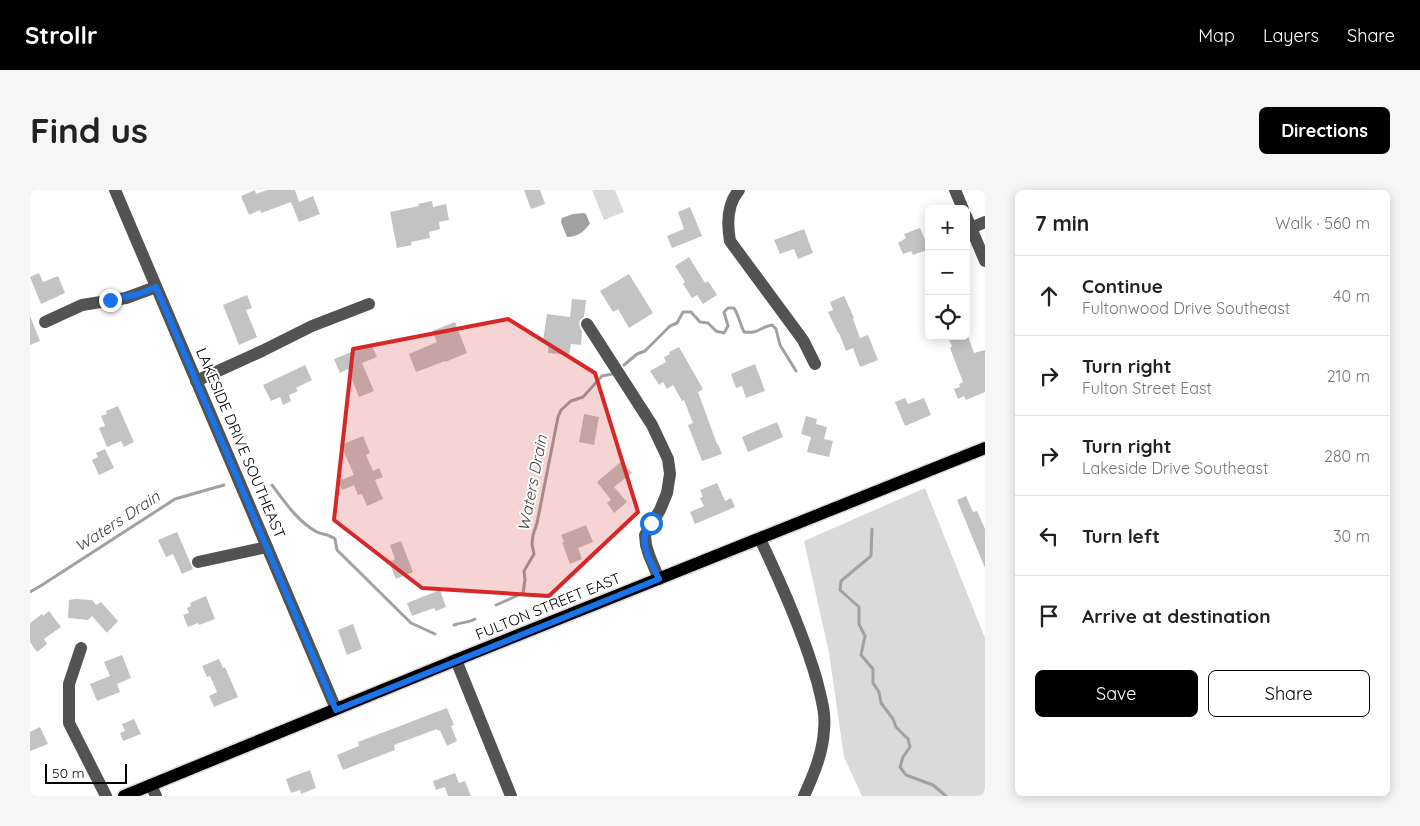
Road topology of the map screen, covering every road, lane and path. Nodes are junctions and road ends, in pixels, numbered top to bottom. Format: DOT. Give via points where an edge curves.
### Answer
graph roads {
  1 [pos="115,190"];
  2 [pos="739,190"];
  3 [pos="955,190"];
  4 [pos="961,205"];
  5 [pos="970,222"];
  6 [pos="985,222"];
  7 [pos="970,224"];
  8 [pos="985,261"];
  9 [pos="156,287"];
  10 [pos="369,304"];
  11 [pos="45,322"];
  12 [pos="587,324"];
  13 [pos="816,364"];
  14 [pos="196,380"];
  15 [pos="984,450"];
  16 [pos="760,539"];
  17 [pos="267,547"];
  18 [pos="198,562"];
  19 [pos="659,579"];
  20 [pos="81,648"];
  21 [pos="456,660"];
  22 [pos="336,710"];
  23 [pos="154,791"];
  24 [pos="106,796"];
  25 [pos="124,796"];
  26 [pos="511,796"];
  27 [pos="804,796"];
  1 -- 9 [label="street, LAKESIDE DRIVE SOUTHEAST"];
  2 -- 13 [label="street" via="729,210 727,227 730,241 804,340"];
  3 -- 4 [label="street"];
  5 -- 6 [label="street"];
  7 -- 8 [label="street"];
  9 -- 11 [label="street" via="126,298 82,305"];
  9 -- 14 [label="street, LAKESIDE DRIVE SOUTHEAST"];
  10 -- 14 [label="street" via="312,326"];
  12 -- 19 [label="street" via="652,425 668,459 667,493 645,535"];
  14 -- 17 [label="street, LAKESIDE DRIVE SOUTHEAST"];
  15 -- 16 [label="main road, FULTON STREET EAST"];
  16 -- 19 [label="main road, FULTON STREET EAST"];
  16 -- 27 [label="street" via="798,624 824,709 819,758"];
  17 -- 18 [label="street"];
  17 -- 22 [label="street, LAKESIDE DRIVE SOUTHEAST"];
  19 -- 21 [label="main road, FULTON STREET EAST"];
  20 -- 24 [label="street" via="70,684 69,723"];
  21 -- 22 [label="main road, FULTON STREET EAST"];
  21 -- 26 [label="street"];
  22 -- 23 [label="main road, FULTON STREET EAST"];
  23 -- 25 [label="main road, FULTON STREET EAST"];
}
